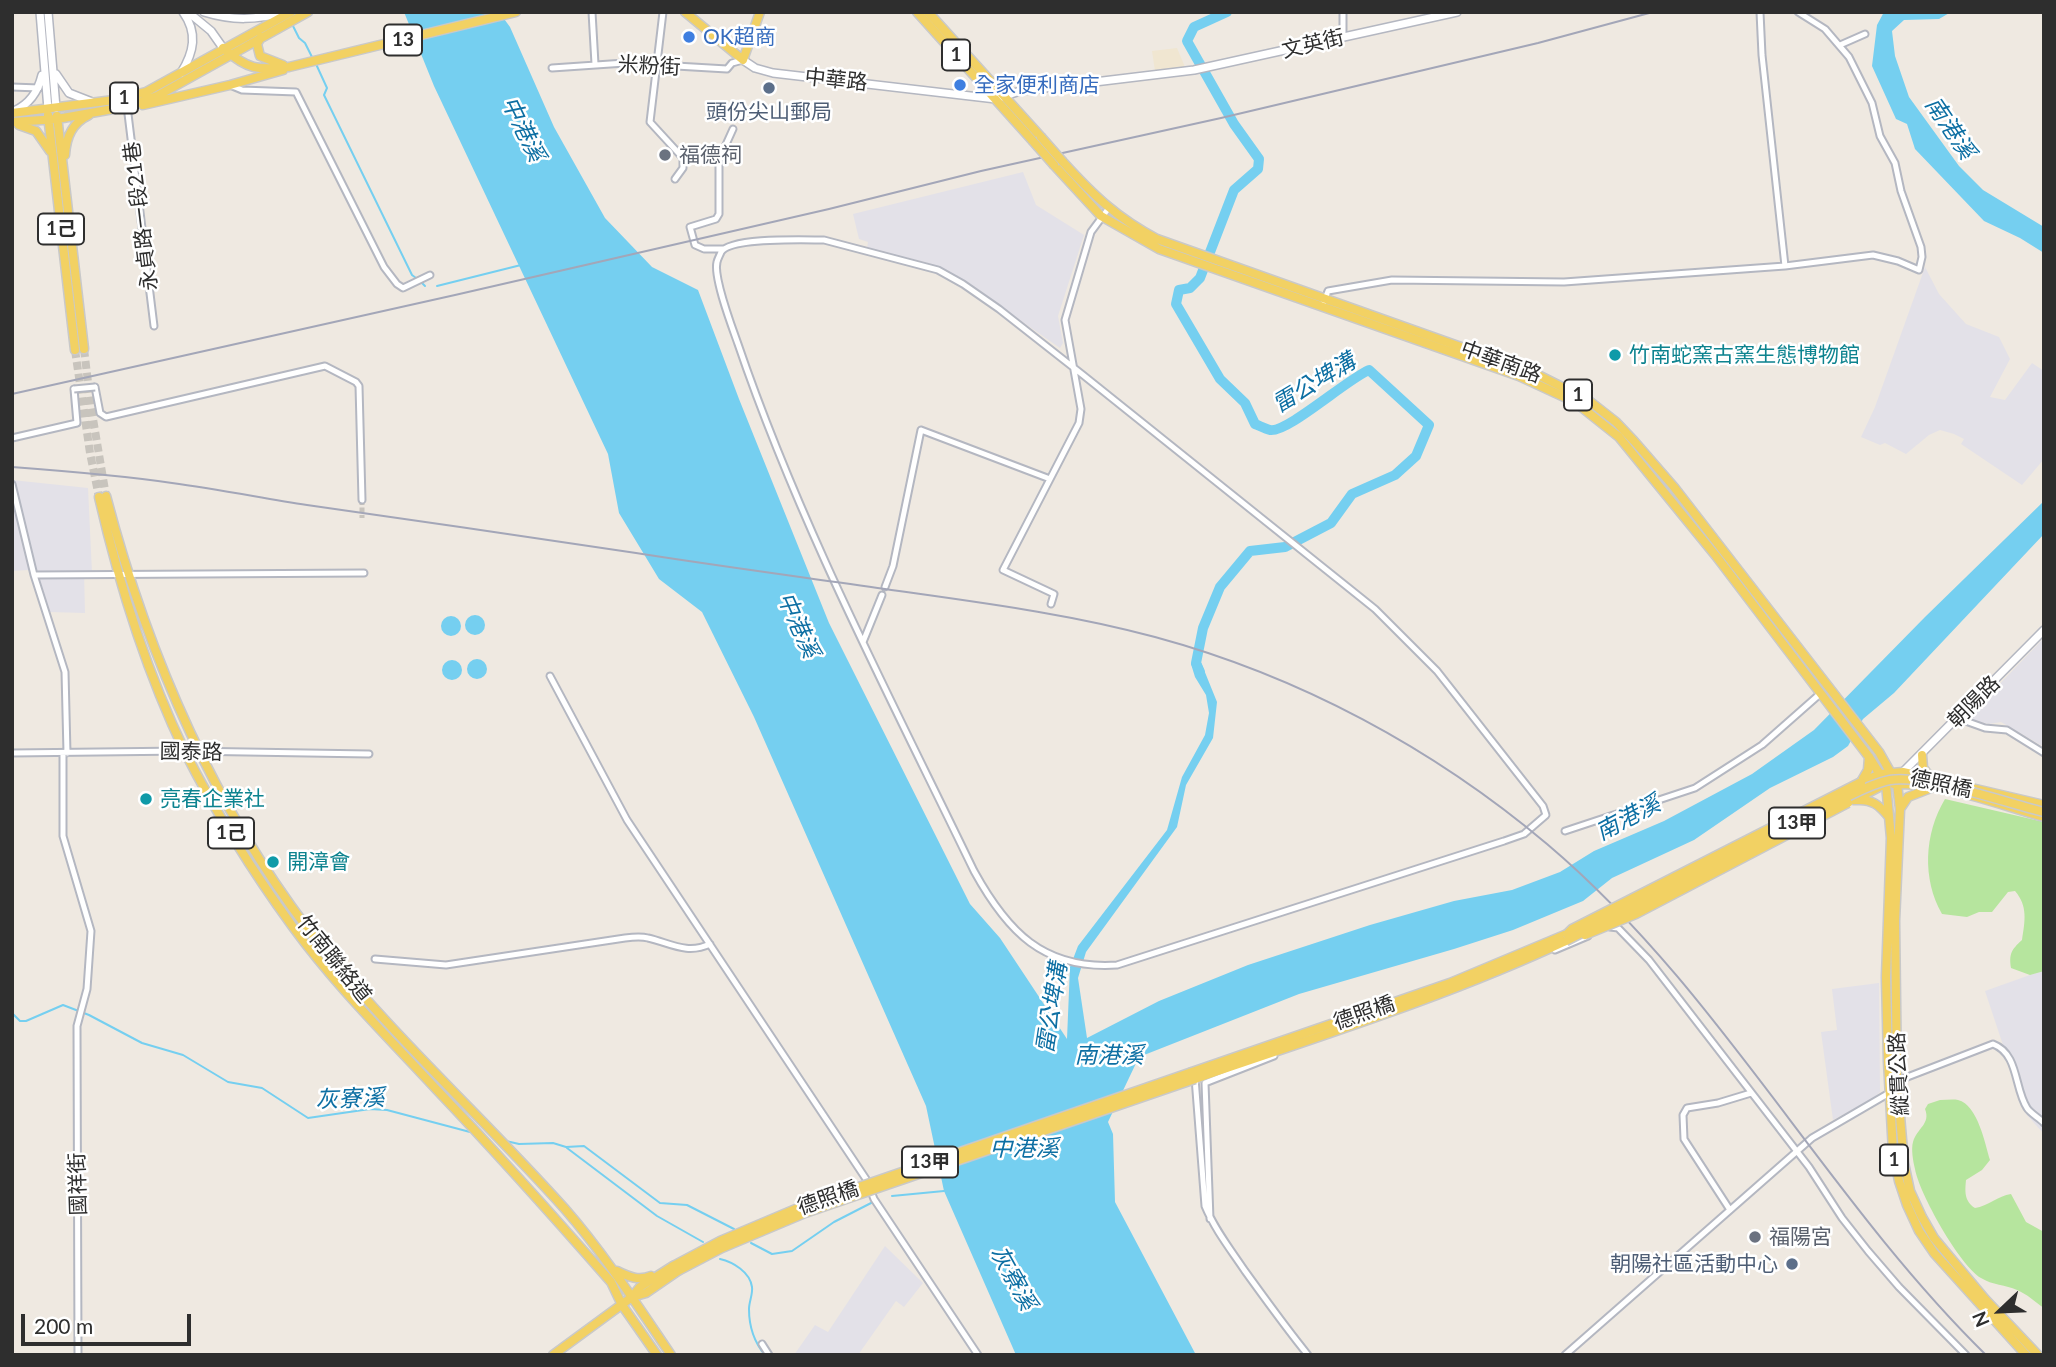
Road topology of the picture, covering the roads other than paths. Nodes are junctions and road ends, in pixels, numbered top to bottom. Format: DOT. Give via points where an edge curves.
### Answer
graph roads {
  1 [pos="40,12"];
  2 [pos="48,12"];
  3 [pos="186,12"];
  4 [pos="204,12"];
  5 [pos="288,12"];
  6 [pos="308,12"];
  7 [pos="516,12"];
  8 [pos="592,12"];
  9 [pos="663,12"];
  10 [pos="685,12"];
  11 [pos="760,12"];
  12 [pos="917,12"];
  13 [pos="928,12"];
  14 [pos="1343,12"];
  15 [pos="1457,12"];
  16 [pos="1760,12"];
  17 [pos="1798,12"];
  18 [pos="260,34"];
  19 [pos="1865,34"];
  20 [pos="1343,37"];
  21 [pos="1840,45"];
  22 [pos="227,51"];
  23 [pos="743,60"];
  24 [pos="595,64"];
  25 [pos="656,64"];
  26 [pos="289,67"];
  27 [pos="48,68"];
  28 [pos="552,68"];
  29 [pos="181,73"];
  30 [pos="230,85"];
  31 [pos="132,86"];
  32 [pos="12,87"];
  33 [pos="39,88"];
  34 [pos="1006,96"];
  35 [pos="996,99"];
  36 [pos="130,102"];
  37 [pos="96,103"];
  38 [pos="52,108"];
  39 [pos="12,113"];
  40 [pos="96,113"];
  41 [pos="53,120"];
  42 [pos="12,122"];
  43 [pos="733,129"];
  44 [pos="53,154"];
  45 [pos="63,172"];
  46 [pos="675,179"];
  47 [pos="1104,212"];
  48 [pos="723,250"];
  49 [pos="1785,266"];
  50 [pos="430,275"];
  51 [pos="1323,303"];
  52 [pos="154,326"];
  53 [pos="1072,366"];
  54 [pos="12,438"];
  55 [pos="1050,479"];
  56 [pos="12,484"];
  57 [pos="362,499"];
  58 [pos="364,573"];
  59 [pos="128,574"];
  60 [pos="34,575"];
  61 [pos="118,575"];
  62 [pos="885,587"];
  63 [pos="882,595"];
  64 [pos="1051,604"];
  65 [pos="2044,630"];
  66 [pos="863,642"];
  67 [pos="550,676"];
  68 [pos="1827,693"];
  69 [pos="1957,718"];
  70 [pos="185,751"];
  71 [pos="1879,752"];
  72 [pos="12,753"];
  73 [pos="65,753"];
  74 [pos="199,753"];
  75 [pos="2044,753"];
  76 [pos="369,754"];
  77 [pos="1922,755"];
  78 [pos="1869,757"];
  79 [pos="1903,772"];
  80 [pos="1881,774"];
  81 [pos="1930,777"];
  82 [pos="1895,779"];
  83 [pos="1861,782"];
  84 [pos="1886,784"];
  85 [pos="1932,787"];
  86 [pos="1854,800"];
  87 [pos="1900,809"];
  88 [pos="2044,811"];
  89 [pos="1889,817"];
  90 [pos="1565,831"];
  91 [pos="1891,921"];
  92 [pos="1566,938"];
  93 [pos="710,944"];
  94 [pos="375,959"];
  95 [pos="1194,1075"];
  96 [pos="1897,1081"];
  97 [pos="1751,1093"];
  98 [pos="1891,1094"];
  99 [pos="463,1110"];
  100 [pos="2044,1123"];
  101 [pos="1796,1152"];
  102 [pos="1207,1205"];
  103 [pos="1730,1210"];
  104 [pos="676,1269"];
  105 [pos="616,1271"];
  106 [pos="632,1297"];
  107 [pos="622,1305"];
  108 [pos="2014,1335"];
  109 [pos="762,1344"];
  110 [pos="78,1355"];
  111 [pos="553,1355"];
  112 [pos="657,1355"];
  113 [pos="671,1355"];
  114 [pos="769,1355"];
  115 [pos="978,1355"];
  116 [pos="1308,1355"];
  117 [pos="1566,1355"];
  118 [pos="1966,1355"];
  119 [pos="2026,1355"];
  120 [pos="2038,1355"];
  1 -- 27 [label="street"];
  2 -- 27 [label="street"];
  3 -- 22 [label="street"];
  3 -- 29 [label="street" via="194,42"];
  4 -- 5 [label="street" via="235,20"];
  5 -- 18 [label="main road, 1"];
  6 -- 18 [label="main road, 1"];
  7 -- 26 [label="main road, 13"];
  8 -- 24 [label="street"];
  9 -- 25 [label="street"];
  10 -- 23 [label="main road, 中華路"];
  11 -- 23 [label="main road"];
  12 -- 35 [label="main road, 1"];
  13 -- 34 [label="main road, 1"];
  14 -- 20 [label="street"];
  15 -- 20 [label="street, 文英街"];
  16 -- 49 [label="street"];
  17 -- 21 [label="street"];
  18 -- 22 [label="main road, 1"];
  18 -- 26 [label="main road" via="260,56"];
  19 -- 21 [label="street"];
  20 -- 34 [label="street, 文英街" via="1195,70 1020,90"];
  21 -- 49 [label="street" via="1872,103 1880,136 1895,163 1920,247 1919,270 1872,256"];
  22 -- 26 [label="main road, 13" via="251,68"];
  22 -- 29 [label="main road, 1"];
  22 -- 36 [label="main road, 1" via="157,96"];
  23 -- 25 [label="street, 米粉街" via="732,62 727,69"];
  23 -- 35 [label="street, 中華路" via="772,73"];
  24 -- 25 [label="street, 米粉街"];
  24 -- 28 [label="street, 米粉街"];
  25 -- 46 [label="street" via="650,122 683,158"];
  26 -- 30 [label="main road, 13"];
  27 -- 33 [label="street"];
  27 -- 37 [label="street" via="69,93"];
  27 -- 38 [label="street"];
  29 -- 36 [label="main road, 1"];
  30 -- 36 [label="main road, 13"];
  30 -- 50 [label="street" via="242,90 296,92 384,267 403,288"];
  31 -- 36 [label="street, 永貞路一段21巷"];
  32 -- 33 [label="street"];
  33 -- 39 [label="street"];
  34 -- 35 [label="street, 中華路"];
  34 -- 47 [label="main road, 1, bridge"];
  35 -- 47 [label="main road, 1, bridge" via="1054,165"];
  36 -- 37 [label="main road, 1"];
  36 -- 40 [label="main road, 1"];
  36 -- 52 [label="street, 永貞路一段21巷"];
  37 -- 38 [label="main road, 1"];
  38 -- 39 [label="main road, 1"];
  38 -- 41 [label="main road, 1己"];
  40 -- 41 [label="main road, 1"];
  40 -- 45 [label="main road" via="70,132"];
  41 -- 42 [label="main road, 1"];
  41 -- 44 [label="main road, 1己"];
  41 -- 45 [label="main road, 1己"];
  42 -- 44 [label="main road" via="36,131"];
  43 -- 48 [label="street" via="719,160 719,214 690,227 695,245"];
  44 -- 45 [label="main road, 1己" via="80,350"];
  47 -- 51 [label="main road, 中華南路 / 1" via="1147,239"];
  47 -- 53 [label="street" via="1091,232 1065,320"];
  48 -- 53 [label="street" via="739,243 824,240 938,270 999,309"];
  48 -- 66 [label="street" via="717,275 755,394 824,563"];
  49 -- 51 [label="street" via="1564,282 1392,280 1328,291"];
  51 -- 68 [label="main road, 中華南路 / 1" via="1575,397 1663,482"];
  53 -- 55 [label="street" via="1082,409"];
  53 -- 66 [label="street" via="1413,645 1521,777 1546,815 1524,834 1148,957 1117,965 1067,960 1032,945 1012,929 987,895"];
  54 -- 57 [label="street, bridge" via="77,423 74,389 95,387 100,413 106,417 325,366 359,386"];
  55 -- 62 [label="street" via="921,430"];
  55 -- 64 [label="street" via="1003,570 1054,594"];
  56 -- 60 [label="street, 國祥街"];
  58 -- 59 [label="street"];
  59 -- 61 [label="street"];
  59 -- 61 [label="main road, 竹南聯絡道 / 1己" via="103,496"];
  59 -- 74 [label="main road, 竹南聯絡道 / 1己" via="156,657"];
  60 -- 61 [label="street"];
  60 -- 73 [label="street, 國祥街" via="65,672"];
  61 -- 70 [label="main road, 竹南聯絡道 / 1己" via="148,664"];
  63 -- 66 [label="street"];
  65 -- 69 [label="street, 朝陽路"];
  67 -- 93 [label="street" via="627,820"];
  68 -- 71 [label="main road, 1"];
  68 -- 78 [label="main road, 1"];
  68 -- 90 [label="street" via="1762,745 1695,788"];
  69 -- 75 [label="street" via="2007,730"];
  69 -- 77 [label="street, 朝陽路"];
  70 -- 73 [label="street, 國泰路"];
  70 -- 74 [label="street, 國泰路"];
  70 -- 99 [label="main road, 竹南聯絡道 / 1己" via="240,849 294,928 346,991"];
  71 -- 79 [label="street"];
  71 -- 82 [label="main road, 縱貫公路 / 1"];
  72 -- 73 [label="street, 國泰路"];
  73 -- 110 [label="street, 國祥街" via="63,836 91,931 87,989 77,1026"];
  74 -- 76 [label="street, 國泰路"];
  74 -- 99 [label="main road, 竹南聯絡道 / 1己" via="268,873 309,930"];
  77 -- 79 [label="street, 朝陽路"];
  77 -- 81 [label="main road" via="1923,768"];
  78 -- 80 [label="main road, 縱貫公路 / 1"];
  78 -- 83 [label="main road"];
  79 -- 81 [label="main road"];
  79 -- 82 [label="main road"];
  80 -- 82 [label="main road"];
  80 -- 83 [label="main road"];
  80 -- 84 [label="main road, 縱貫公路 / 1"];
  81 -- 88 [label="main road"];
  82 -- 84 [label="main road"];
  82 -- 85 [label="main road"];
  82 -- 87 [label="main road, 縱貫公路 / 1"];
  83 -- 92 [label="main road, bridge" via="1572,929"];
  84 -- 86 [label="main road"];
  84 -- 89 [label="main road, 縱貫公路 / 1"];
  85 -- 87 [label="main road" via="1908,797"];
  85 -- 88 [label="main road"];
  86 -- 89 [label="main road" via="1869,799"];
  86 -- 92 [label="main road, bridge" via="1636,914"];
  87 -- 91 [label="main road, 縱貫公路 / 1"];
  88 -- 92 [label="main road, 德照橋 / 13甲, bridge" via="1915,780 1882,782"];
  89 -- 91 [label="main road, 縱貫公路 / 1"];
  91 -- 96 [label="main road, 縱貫公路 / 1"];
  91 -- 98 [label="main road, 縱貫公路 / 1" via="1886,977"];
  92 -- 95 [label="main road, 德照橋 / 13甲" via="1464,986"];
  93 -- 94 [label="street" via="682,950 645,937 446,965"];
  93 -- 115 [label="street"];
  95 -- 102 [label="street"];
  95 -- 104 [label="main road, 德照橋 / 13甲, bridge" via="805,1213"];
  96 -- 98 [label="street"];
  96 -- 100 [label="street" via="1993,1044 2012,1062 2027,1108"];
  96 -- 108 [label="main road, 縱貫公路 / 1" via="1910,1191 1947,1254"];
  97 -- 101 [label="street"];
  97 -- 102 [label="street" via="1636,945 1611,927 1446,995 1205,1083"];
  97 -- 103 [label="street" via="1687,1108 1683,1115 1684,1139"];
  98 -- 101 [label="street" via="1812,1138"];
  98 -- 108 [label="main road, 縱貫公路 / 1" via="1893,1152 1915,1222 1934,1253"];
  99 -- 105 [label="main road, 竹南聯絡道 / 1己" via="514,1155"];
  99 -- 107 [label="main road, 竹南聯絡道 / 1己" via="611,1282"];
  101 -- 103 [label="street"];
  101 -- 118 [label="street" via="1868,1251"];
  102 -- 116 [label="street" via="1210,1219"];
  103 -- 117 [label="street"];
  104 -- 105 [label="main road" via="644,1279"];
  104 -- 106 [label="main road, 13甲" via="646,1293"];
  105 -- 106 [label="main road, 竹南聯絡道 / 1己"];
  106 -- 107 [label="main road, 13甲"];
  106 -- 113 [label="main road, 竹南聯絡道 / 1己"];
  107 -- 111 [label="main road, 13甲"];
  107 -- 112 [label="main road, 竹南聯絡道 / 1己"];
  108 -- 119 [label="main road, 縱貫公路 / 1"];
  108 -- 120 [label="main road, 縱貫公路 / 1"];
  109 -- 114 [label="street"];
}
